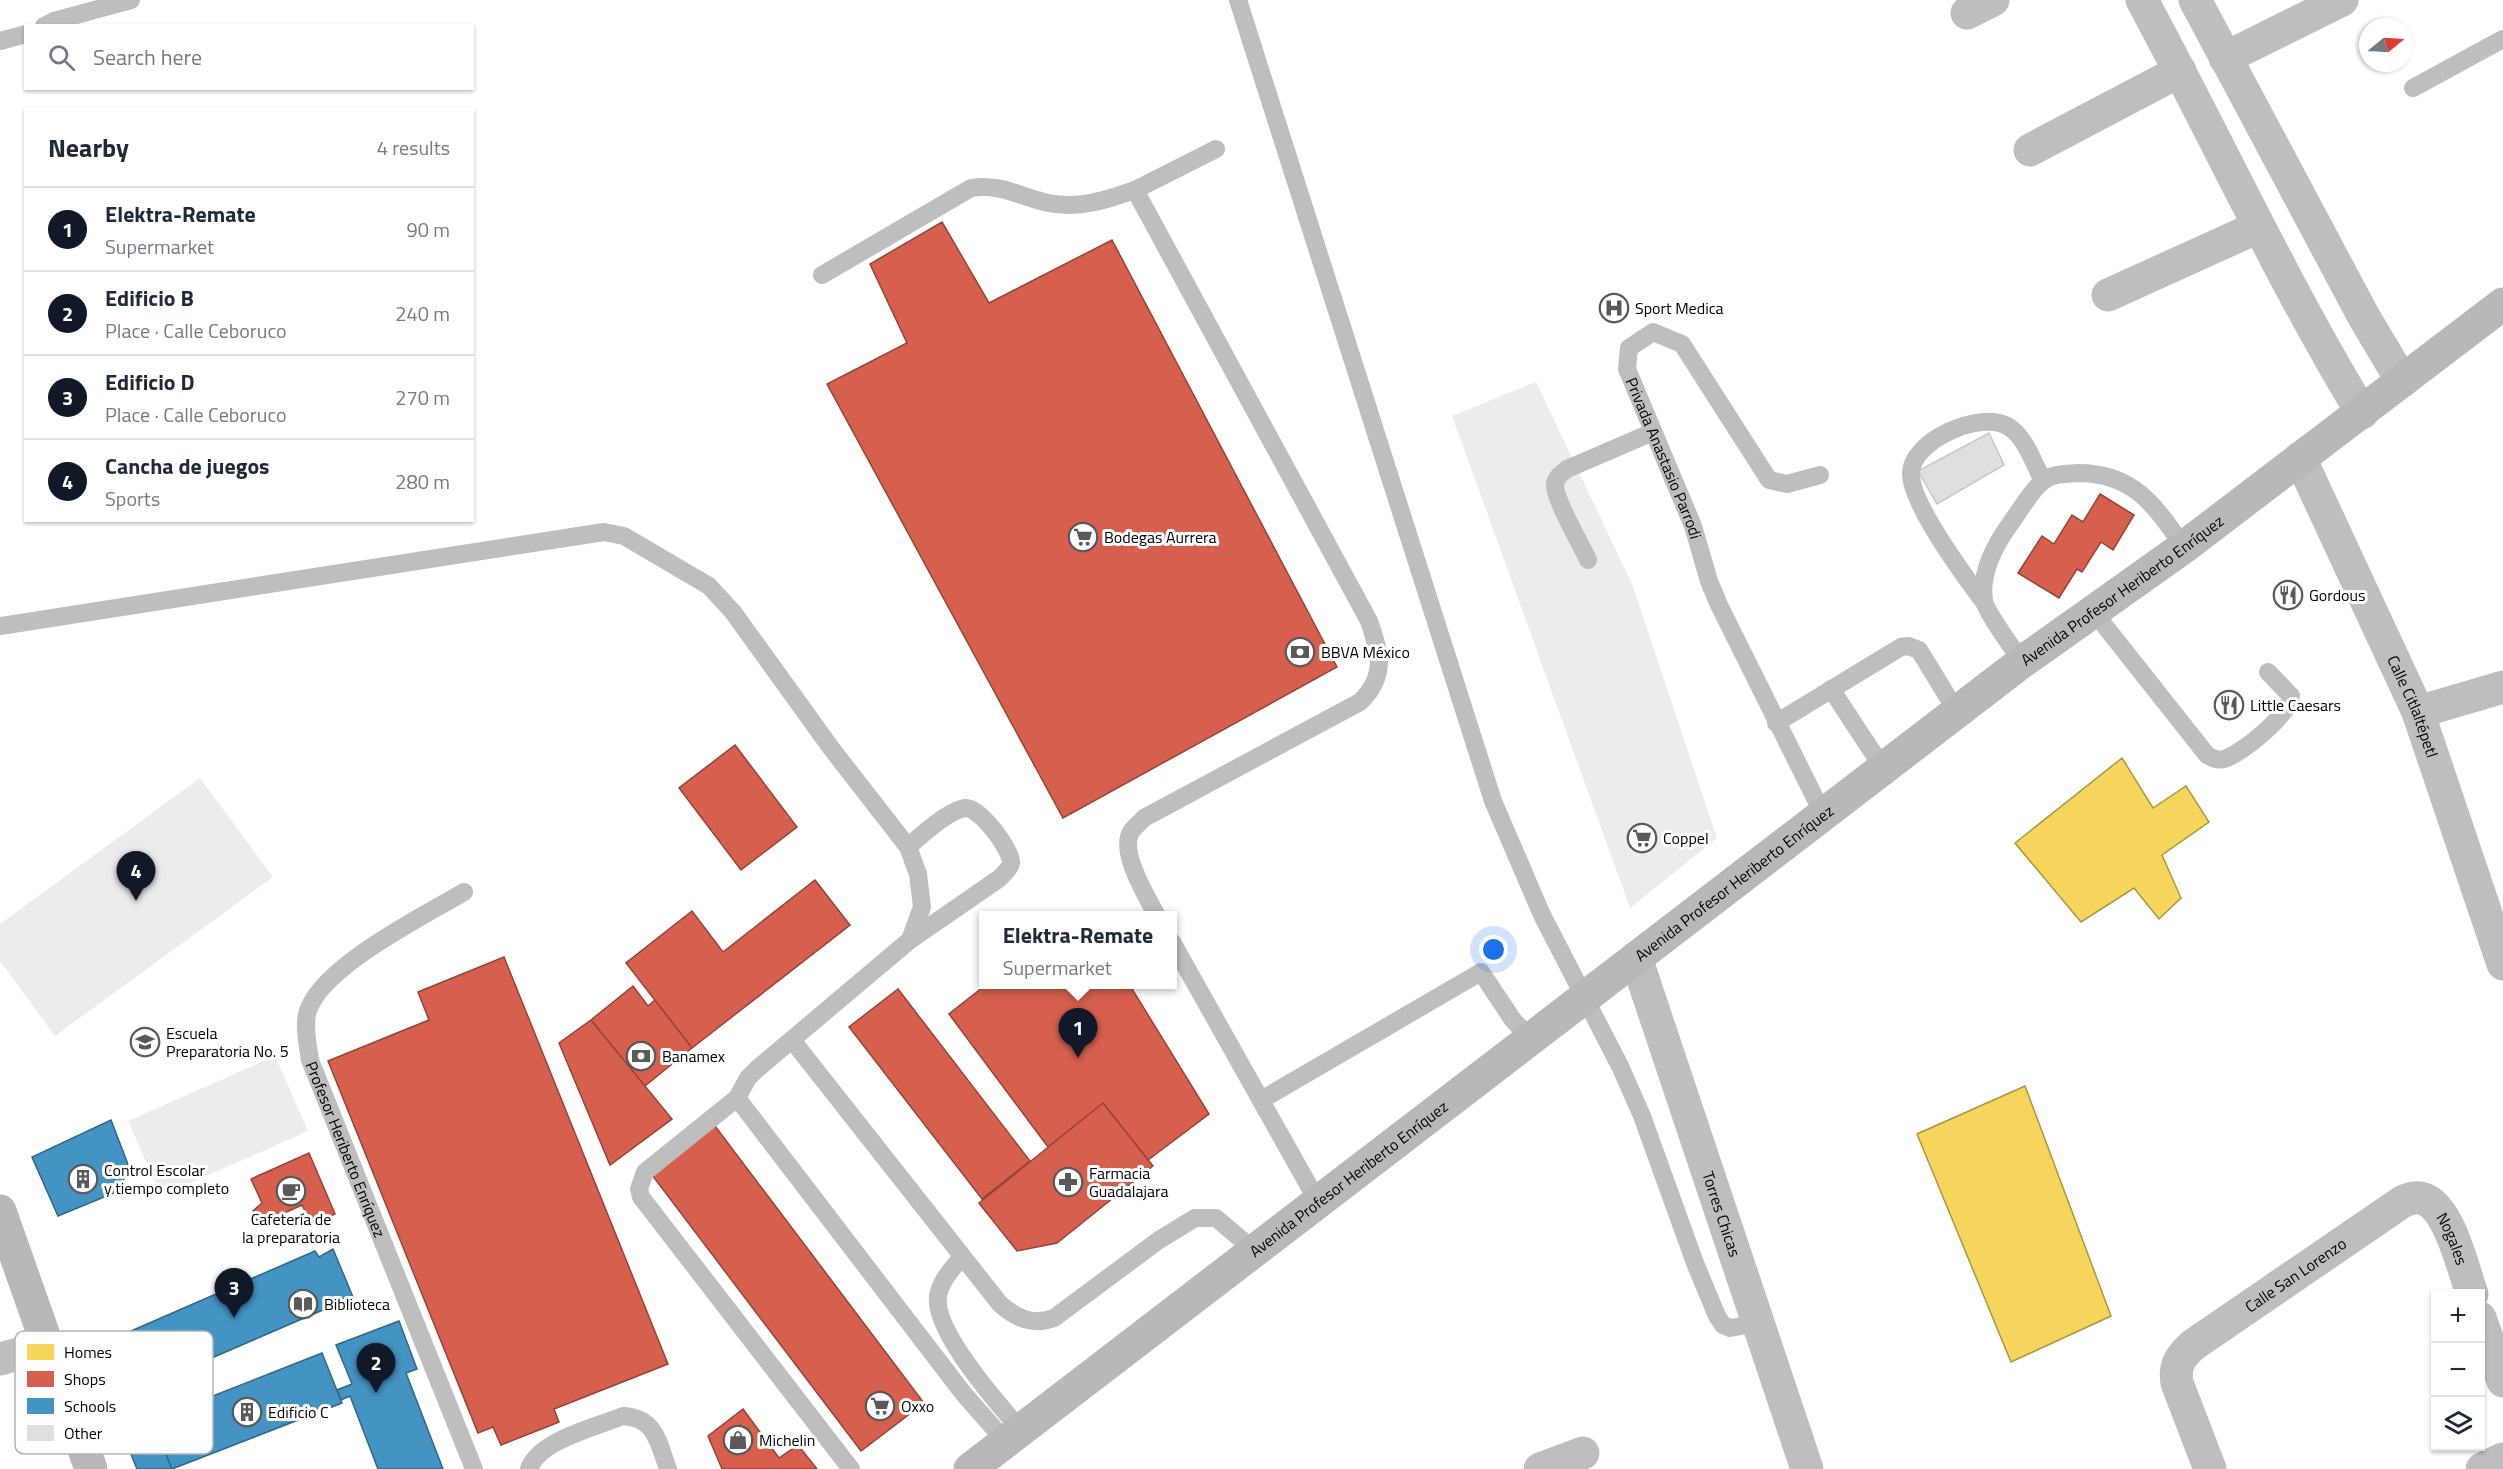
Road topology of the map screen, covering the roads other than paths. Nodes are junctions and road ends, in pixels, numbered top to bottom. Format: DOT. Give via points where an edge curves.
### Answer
graph roads {
  1 [pos="131,0"];
  2 [pos="1238,0"];
  3 [pos="2142,0"];
  4 [pos="2195,0"];
  5 [pos="2342,0"];
  6 [pos="48,24"];
  7 [pos="24,35"];
  8 [pos="2503,39"];
  9 [pos="0,41"];
  10 [pos="2225,58"];
  11 [pos="2180,71"];
  12 [pos="2413,88"];
  13 [pos="1216,149"];
  14 [pos="2030,150"];
  15 [pos="1135,190"];
  16 [pos="2258,227"];
  17 [pos="822,275"];
  18 [pos="2108,295"];
  19 [pos="2503,303"];
  20 [pos="2402,381"];
  21 [pos="2361,413"];
  22 [pos="1653,432"];
  23 [pos="2300,458"];
  24 [pos="1820,475"];
  25 [pos="2043,481"];
  26 [pos="2184,547"];
  27 [pos="1588,560"];
  28 [pos="1984,602"];
  29 [pos="2093,611"];
  30 [pos="0,626"];
  31 [pos="2022,662"];
  32 [pos="2268,672"];
  33 [pos="2503,687"];
  34 [pos="1831,689"];
  35 [pos="1958,712"];
  36 [pos="2418,712"];
  37 [pos="1776,723"];
  38 [pos="1883,768"];
  39 [pos="1823,814"];
  40 [pos="908,847"];
  41 [pos="465,892"];
  42 [pos="1155,911"];
  43 [pos="910,940"];
  44 [pos="1177,949"];
  45 [pos="1636,958"];
  46 [pos="2503,964"];
  47 [pos="1585,997"];
  48 [pos="1531,1039"];
  49 [pos="792,1040"];
  50 [pos="737,1098"];
  51 [pos="1261,1100"];
  52 [pos="2415,1197"];
  53 [pos="1318,1202"];
  54 [pos="0,1211"];
  55 [pos="1254,1251"];
  56 [pos="962,1257"];
  57 [pos="8,1259"];
  58 [pos="2470,1289"];
  59 [pos="1759,1323"];
  60 [pos="2485,1329"];
  61 [pos="41,1331"];
  62 [pos="15,1355"];
  63 [pos="0,1359"];
  64 [pos="2503,1381"];
  65 [pos="1013,1436"];
  66 [pos="1583,1453"];
  67 [pos="86,1454"];
  68 [pos="2503,1459"];
  69 [pos="91,1469"];
  70 [pos="474,1469"];
  71 [pos="529,1469"];
  72 [pos="668,1469"];
  73 [pos="851,1469"];
  74 [pos="970,1469"];
  75 [pos="1539,1469"];
  76 [pos="1807,1469"];
  77 [pos="2210,1469"];
  78 [pos="2482,1469"];
  1 -- 6 [label="lane"];
  2 -- 47 [label="lane" via="1493,801 1542,915"];
  3 -- 11 [label="street"];
  4 -- 10 [label="street"];
  5 -- 10 [label="street"];
  7 -- 9 [label="lane"];
  8 -- 12 [label="lane"];
  10 -- 20 [label="street" via="2364,318"];
  11 -- 14 [label="street"];
  11 -- 16 [label="street"];
  13 -- 15 [label="lane"];
  15 -- 17 [label="lane" via="1093,205 1078,205 1049,203 998,187 971,188"];
  15 -- 42 [label="lane" via="1363,610 1379,649 1379,672 1371,691 1360,702 1144,818 1130,834 1132,865"];
  16 -- 18 [label="street"];
  16 -- 21 [label="street"];
  19 -- 20 [label="main road, Avenida Profesor Heriberto Enríquez"];
  20 -- 21 [label="main road, Avenida Profesor Heriberto Enríquez"];
  21 -- 23 [label="main road, Avenida Profesor Heriberto Enríquez"];
  22 -- 24 [label="lane, Privada Anastasio Parrodi" via="1627,369 1629,348 1653,332 1682,344 1769,480 1787,484"];
  22 -- 27 [label="lane" via="1558,476 1558,498"];
  22 -- 37 [label="lane, Privada Anastasio Parrodi" via="1693,526 1713,589"];
  23 -- 26 [label="main road, Avenida Profesor Heriberto Enríquez"];
  23 -- 36 [label="street, Calle Citlaltépetl"];
  25 -- 26 [label="lane" via="2067,474 2114,477 2142,494"];
  25 -- 28 [label="lane" via="1995,550 1987,569"];
  25 -- 28 [label="lane" via="2023,442 2008,427 1989,421 1960,426 1927,444 1913,465 1911,475 1927,515 1953,561"];
  26 -- 29 [label="main road, Avenida Profesor Heriberto Enríquez"];
  28 -- 31 [label="lane"];
  29 -- 31 [label="main road, Avenida Profesor Heriberto Enríquez"];
  29 -- 32 [label="lane" via="2206,755 2213,758 2225,759 2243,750 2287,709 2291,696"];
  30 -- 40 [label="lane" via="604,532 624,536 709,586 733,612"];
  31 -- 35 [label="main road, Avenida Profesor Heriberto Enríquez"];
  33 -- 36 [label="street"];
  34 -- 35 [label="lane" via="1901,647 1916,648"];
  34 -- 37 [label="lane"];
  34 -- 38 [label="lane"];
  35 -- 38 [label="main road, Avenida Profesor Heriberto Enríquez"];
  36 -- 46 [label="street, Calle Citlaltépetl"];
  37 -- 39 [label="lane, Privada Anastasio Parrodi"];
  38 -- 39 [label="main road, Avenida Profesor Heriberto Enríquez"];
  39 -- 45 [label="main road, Avenida Profesor Heriberto Enríquez"];
  40 -- 43 [label="lane" via="918,874 922,907"];
  40 -- 43 [label="lane" via="921,834 967,807 976,810 992,827 1011,861 1000,878"];
  41 -- 70 [label="lane, Profesor Heriberto Enríquez" via="352,960 336,974 320,989 307,1014 307,1031 310,1060"];
  43 -- 49 [label="lane"];
  44 -- 51 [label="lane"];
  45 -- 47 [label="main road, Avenida Profesor Heriberto Enríquez"];
  45 -- 59 [label="street, Torres Chicas"];
  47 -- 48 [label="main road, Avenida Profesor Heriberto Enríquez"];
  47 -- 59 [label="lane" via="1642,1116 1717,1316 1730,1328"];
  48 -- 51 [label="lane" via="1513,1020 1481,972"];
  48 -- 53 [label="main road, Avenida Profesor Heriberto Enríquez"];
  49 -- 50 [label="lane" via="748,1078"];
  49 -- 56 [label="lane"];
  50 -- 65 [label="lane" via="963,1393"];
  50 -- 73 [label="lane" via="645,1173 639,1189 641,1197"];
  51 -- 53 [label="lane"];
  52 -- 58 [label="street, Nogales" via="2424,1198 2441,1213"];
  52 -- 77 [label="street, Calle San Lorenzo" via="2402,1202 2180,1358 2177,1383"];
  53 -- 55 [label="main road, Avenida Profesor Heriberto Enríquez"];
  54 -- 57 [label="main road"];
  55 -- 56 [label="lane" via="1216,1218 1195,1218 1054,1318 1040,1322 1022,1320 1000,1304"];
  55 -- 65 [label="main road, Avenida Profesor Heriberto Enríquez"];
  56 -- 65 [label="lane" via="944,1278 938,1296 941,1318"];
  57 -- 61 [label="main road"];
  59 -- 76 [label="street, Torres Chicas"];
  60 -- 64 [label="street"];
  62 -- 63 [label="street"];
  65 -- 74 [label="main road, Avenida Profesor Heriberto Enríquez"];
  66 -- 75 [label="street"];
  67 -- 69 [label="main road"];
  68 -- 78 [label="street"];
  71 -- 72 [label="lane" via="534,1458 548,1446 622,1416 633,1416 649,1424"];
}
